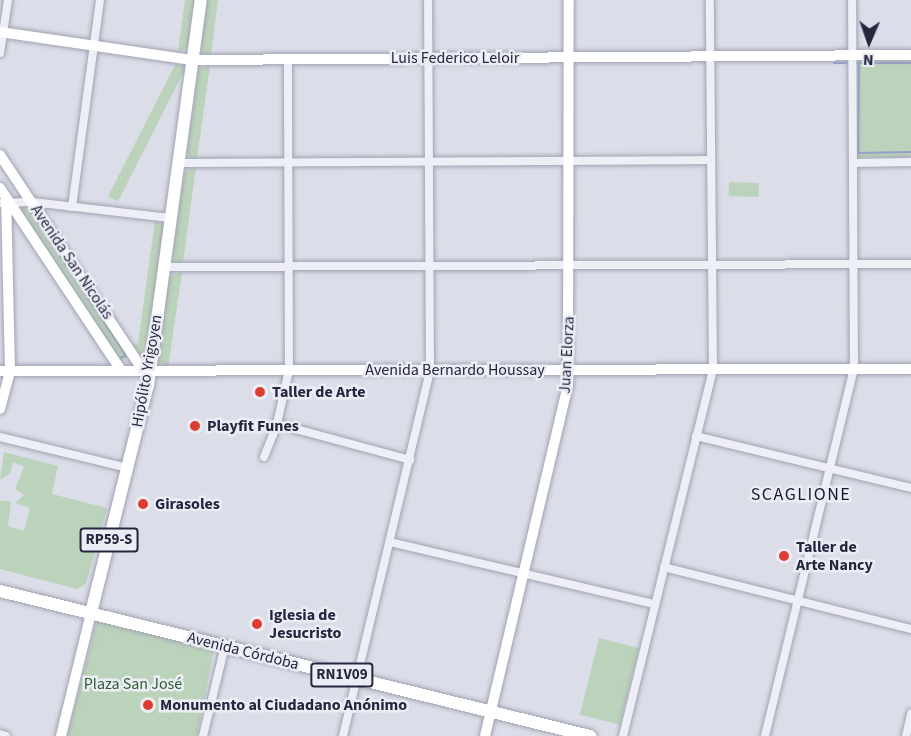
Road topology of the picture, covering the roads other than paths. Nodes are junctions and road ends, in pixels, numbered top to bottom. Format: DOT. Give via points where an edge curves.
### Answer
graph roads {
  1 [pos="8,0"];
  2 [pos="100,0"];
  3 [pos="201,0"];
  4 [pos="428,0"];
  5 [pos="569,0"];
  6 [pos="710,0"];
  7 [pos="852,0"];
  8 [pos="1,33"];
  9 [pos="94,46"];
  10 [pos="0,53"];
  11 [pos="911,55"];
  12 [pos="853,56"];
  13 [pos="569,57"];
  14 [pos="711,57"];
  15 [pos="429,58"];
  16 [pos="288,59"];
  17 [pos="192,60"];
  18 [pos="0,154"];
  19 [pos="711,160"];
  20 [pos="569,161"];
  21 [pos="288,162"];
  22 [pos="429,162"];
  23 [pos="911,162"];
  24 [pos="178,163"];
  25 [pos="853,163"];
  26 [pos="4,199"];
  27 [pos="32,202"];
  28 [pos="72,207"];
  29 [pos="171,218"];
  30 [pos="853,264"];
  31 [pos="911,264"];
  32 [pos="569,265"];
  33 [pos="712,265"];
  34 [pos="289,266"];
  35 [pos="430,266"];
  36 [pos="164,267"];
  37 [pos="854,369"];
  38 [pos="911,369"];
  39 [pos="121,370"];
  40 [pos="146,370"];
  41 [pos="289,370"];
  42 [pos="430,370"];
  43 [pos="569,370"];
  44 [pos="713,370"];
  45 [pos="5,371"];
  46 [pos="0,409"];
  47 [pos="277,424"];
  48 [pos="696,436"];
  49 [pos="0,437"];
  50 [pos="264,457"];
  51 [pos="410,460"];
  52 [pos="128,468"];
  53 [pos="830,468"];
  54 [pos="911,488"];
  55 [pos="390,542"];
  56 [pos="664,567"];
  57 [pos="524,573"];
  58 [pos="0,591"];
  59 [pos="798,600"];
  60 [pos="655,604"];
  61 [pos="91,613"];
  62 [pos="911,629"];
  63 [pos="225,646"];
  64 [pos="358,679"];
  65 [pos="491,712"];
  66 [pos="911,714"];
  67 [pos="0,734"];
  68 [pos="6,736"];
  69 [pos="61,736"];
  70 [pos="203,736"];
  71 [pos="343,736"];
  72 [pos="485,736"];
  73 [pos="590,736"];
  74 [pos="623,736"];
  75 [pos="765,736"];
  76 [pos="906,736"];
  1 -- 8 [label="street"];
  2 -- 9 [label="street"];
  3 -- 17 [label="main road, Hipólito Yrigoyen / RP59-S"];
  4 -- 15 [label="street"];
  5 -- 13 [label="street, Juan Elorza"];
  6 -- 14 [label="street"];
  7 -- 12 [label="street"];
  8 -- 9 [label="street, Luis Federico Leloir"];
  8 -- 10 [label="street"];
  9 -- 17 [label="street, Luis Federico Leloir"];
  9 -- 28 [label="street"];
  11 -- 12 [label="street, Luis Federico Leloir"];
  12 -- 14 [label="street, Luis Federico Leloir"];
  12 -- 25 [label="street"];
  13 -- 14 [label="street, Luis Federico Leloir"];
  13 -- 15 [label="street, Luis Federico Leloir"];
  13 -- 20 [label="street, Juan Elorza"];
  14 -- 19 [label="street"];
  15 -- 16 [label="street, Luis Federico Leloir"];
  15 -- 22 [label="street"];
  16 -- 17 [label="street, Luis Federico Leloir"];
  16 -- 21 [label="street"];
  17 -- 24 [label="main road, Hipólito Yrigoyen / RP59-S"];
  18 -- 27 [label="street, Avenida San Nicolás"];
  19 -- 20 [label="street"];
  19 -- 33 [label="street"];
  20 -- 22 [label="street"];
  20 -- 32 [label="street, Juan Elorza"];
  21 -- 22 [label="street"];
  21 -- 24 [label="street"];
  21 -- 34 [label="street"];
  22 -- 35 [label="street"];
  23 -- 25 [label="street"];
  24 -- 29 [label="main road, Hipólito Yrigoyen / RP59-S"];
  25 -- 30 [label="street"];
  26 -- 27 [label="street"];
  26 -- 39 [label="street, Avenida San Nicolás"];
  26 -- 45 [label="street"];
  27 -- 28 [label="street"];
  27 -- 40 [label="street, Avenida San Nicolás"];
  28 -- 29 [label="street"];
  29 -- 36 [label="main road, Hipólito Yrigoyen / RP59-S"];
  30 -- 31 [label="street"];
  30 -- 33 [label="street"];
  30 -- 37 [label="street"];
  32 -- 33 [label="street"];
  32 -- 35 [label="street"];
  32 -- 43 [label="street, Juan Elorza"];
  33 -- 44 [label="street"];
  34 -- 35 [label="street"];
  34 -- 36 [label="street"];
  34 -- 41 [label="street"];
  35 -- 42 [label="street"];
  36 -- 40 [label="main road, Hipólito Yrigoyen / RP59-S"];
  37 -- 38 [label="street, Avenida Bernardo Houssay"];
  37 -- 44 [label="street, Avenida Bernardo Houssay"];
  37 -- 53 [label="street"];
  39 -- 40 [label="street, Avenida Bernardo Houssay"];
  39 -- 45 [label="street, Avenida Bernardo Houssay"];
  40 -- 41 [label="street, Avenida Bernardo Houssay"];
  40 -- 52 [label="main road, Hipólito Yrigoyen / RP59-S"];
  41 -- 42 [label="street, Avenida Bernardo Houssay"];
  41 -- 47 [label="street"];
  42 -- 43 [label="street, Avenida Bernardo Houssay"];
  42 -- 51 [label="street"];
  43 -- 44 [label="street, Avenida Bernardo Houssay"];
  43 -- 57 [label="street, Juan Elorza"];
  44 -- 48 [label="street"];
  45 -- 46 [label="street"];
  47 -- 50 [label="street"];
  47 -- 51 [label="street"];
  48 -- 53 [label="street"];
  48 -- 56 [label="street"];
  49 -- 52 [label="street"];
  51 -- 55 [label="street"];
  52 -- 61 [label="main road, Hipólito Yrigoyen / RP59-S"];
  53 -- 54 [label="street"];
  53 -- 59 [label="street"];
  55 -- 57 [label="street"];
  55 -- 64 [label="street"];
  56 -- 59 [label="street"];
  56 -- 60 [label="street"];
  57 -- 60 [label="street"];
  57 -- 65 [label="street, Juan Elorza"];
  58 -- 61 [label="main road, Avenida Córdoba / RN1V09"];
  59 -- 62 [label="street"];
  59 -- 75 [label="street"];
  60 -- 74 [label="street"];
  61 -- 63 [label="main road, Avenida Córdoba / RN1V09"];
  61 -- 69 [label="street, Hipólito Yrigoyen / RP59-S"];
  63 -- 64 [label="main road, Avenida Córdoba / RN1V09"];
  63 -- 70 [label="street"];
  64 -- 65 [label="main road, Avenida Córdoba / RN1V09"];
  64 -- 71 [label="street"];
  65 -- 72 [label="street, Juan Elorza"];
  65 -- 73 [label="main road, Avenida Córdoba / RN1V09"];
  66 -- 76 [label="street"];
  67 -- 68 [label="street"];
}
